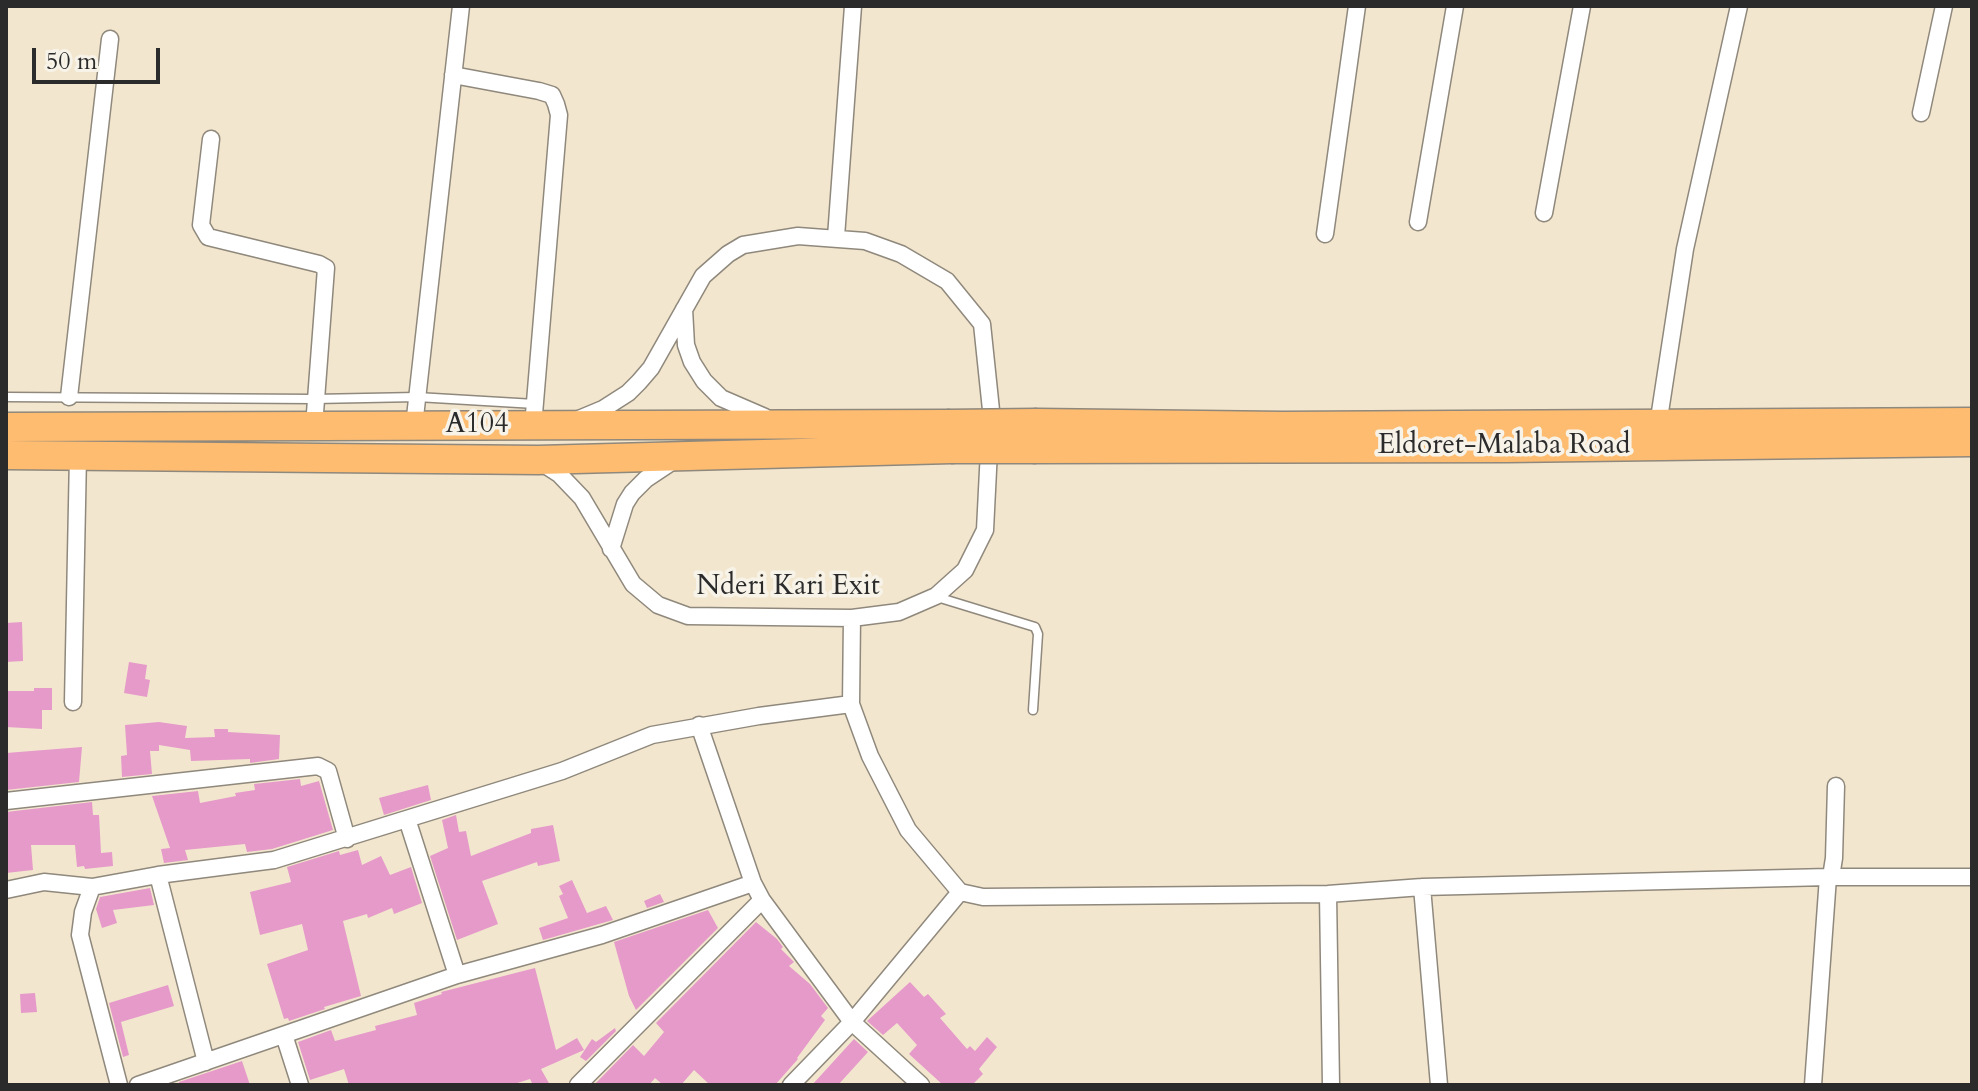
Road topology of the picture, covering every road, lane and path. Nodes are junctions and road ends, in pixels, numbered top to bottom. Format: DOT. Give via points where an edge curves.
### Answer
graph roads {
  1 [pos="461,6"];
  2 [pos="853,6"];
  3 [pos="1357,6"];
  4 [pos="1455,6"];
  5 [pos="1582,6"];
  6 [pos="1739,6"];
  7 [pos="1944,6"];
  8 [pos="110,39"];
  9 [pos="453,75"];
  10 [pos="1921,113"];
  11 [pos="211,139"];
  12 [pos="1544,213"];
  13 [pos="1418,222"];
  14 [pos="1325,234"];
  15 [pos="836,237"];
  16 [pos="684,308"];
  17 [pos="6,397"];
  18 [pos="69,397"];
  19 [pos="417,397"];
  20 [pos="314,413"];
  21 [pos="534,415"];
  22 [pos="1972,422"];
  23 [pos="785,425"];
  24 [pos="1658,425"];
  25 [pos="68,426"];
  26 [pos="414,426"];
  27 [pos="563,426"];
  28 [pos="6,427"];
  29 [pos="949,436"];
  30 [pos="1037,436"];
  31 [pos="1972,442"];
  32 [pos="6,455"];
  33 [pos="78,455"];
  34 [pos="681,456"];
  35 [pos="538,460"];
  36 [pos="611,549"];
  37 [pos="936,596"];
  38 [pos="852,618"];
  39 [pos="73,702"];
  40 [pos="851,704"];
  41 [pos="1033,710"];
  42 [pos="699,725"];
  43 [pos="1836,786"];
  44 [pos="6,801"];
  45 [pos="407,819"];
  46 [pos="347,839"];
  47 [pos="158,875"];
  48 [pos="1829,877"];
  49 [pos="1972,877"];
  50 [pos="753,883"];
  51 [pos="92,887"];
  52 [pos="1422,887"];
  53 [pos="6,890"];
  54 [pos="960,892"];
  55 [pos="1328,894"];
  56 [pos="762,900"];
  57 [pos="457,975"];
  58 [pos="852,1022"];
  59 [pos="284,1035"];
  60 [pos="206,1062"];
  61 [pos="119,1085"];
  62 [pos="138,1085"];
  63 [pos="300,1085"];
  64 [pos="578,1085"];
  65 [pos="791,1085"];
  66 [pos="921,1085"];
  67 [pos="1331,1085"];
  68 [pos="1439,1085"];
  69 [pos="1813,1085"];
  1 -- 9 [label="street"];
  2 -- 15 [label="street"];
  3 -- 14 [label="street"];
  4 -- 13 [label="street"];
  5 -- 12 [label="street"];
  6 -- 24 [label="street" via="1685,249"];
  7 -- 10 [label="street"];
  8 -- 18 [label="street"];
  9 -- 19 [label="street"];
  9 -- 21 [label="street" via="552,95 559,115"];
  11 -- 20 [label="street" via="201,225 208,237 326,268"];
  15 -- 16 [label="street" via="798,236 743,245 703,276"];
  15 -- 37 [label="street, Nderi Kari Exit" via="882,246 924,266 947,281 982,324 991,410 985,530 965,570"];
  16 -- 23 [label="street" via="686,345 710,390 739,408"];
  16 -- 27 [label="street" via="651,368 628,393"];
  17 -- 18 [label="lane"];
  18 -- 20 [label="lane"];
  18 -- 25 [label="lane"];
  19 -- 20 [label="lane"];
  19 -- 21 [label="lane"];
  19 -- 26 [label="street"];
  20 -- 25 [label="highway, A104"];
  20 -- 26 [label="highway, A104"];
  21 -- 26 [label="highway, A104"];
  21 -- 27 [label="highway, A104"];
  22 -- 24 [label="highway, Eldoret-Malaba Road"];
  23 -- 27 [label="highway, A104"];
  23 -- 29 [label="highway, A104"];
  24 -- 30 [label="highway, Eldoret-Malaba Road" via="1283,426"];
  25 -- 28 [label="highway, A104"];
  29 -- 30 [label="highway, bridge"];
  29 -- 34 [label="highway"];
  30 -- 31 [label="highway, Eldoret-Malaba Road" via="1507,448"];
  32 -- 33 [label="highway"];
  33 -- 35 [label="highway"];
  33 -- 39 [label="street"];
  34 -- 35 [label="highway"];
  34 -- 36 [label="street" via="632,493"];
  35 -- 36 [label="street, Nderi Kari Exit" via="572,485"];
  36 -- 38 [label="street, Nderi Kari Exit" via="640,592 676,613"];
  37 -- 38 [label="street, Nderi Kari Exit" via="899,612"];
  37 -- 41 [label="lane" via="1035,627"];
  38 -- 40 [label="street"];
  40 -- 42 [label="street"];
  40 -- 54 [label="street" via="870,756 908,830"];
  42 -- 45 [label="street" via="652,735 562,771"];
  42 -- 50 [label="street"];
  43 -- 48 [label="street"];
  44 -- 46 [label="street" via="318,766 328,771"];
  45 -- 46 [label="street"];
  45 -- 57 [label="street"];
  46 -- 47 [label="street" via="274,860"];
  47 -- 51 [label="street"];
  47 -- 60 [label="street"];
  48 -- 49 [label="street"];
  48 -- 52 [label="street"];
  48 -- 69 [label="street"];
  50 -- 56 [label="street"];
  50 -- 57 [label="street" via="602,935"];
  51 -- 53 [label="street" via="44,882"];
  51 -- 61 [label="street" via="80,935"];
  52 -- 55 [label="street"];
  52 -- 68 [label="street"];
  54 -- 55 [label="street" via="983,897"];
  54 -- 58 [label="street"];
  55 -- 67 [label="street"];
  56 -- 58 [label="street"];
  56 -- 64 [label="street"];
  57 -- 59 [label="street"];
  58 -- 65 [label="street"];
  58 -- 66 [label="street"];
  59 -- 60 [label="street"];
  59 -- 63 [label="street"];
  60 -- 62 [label="street"];
}
